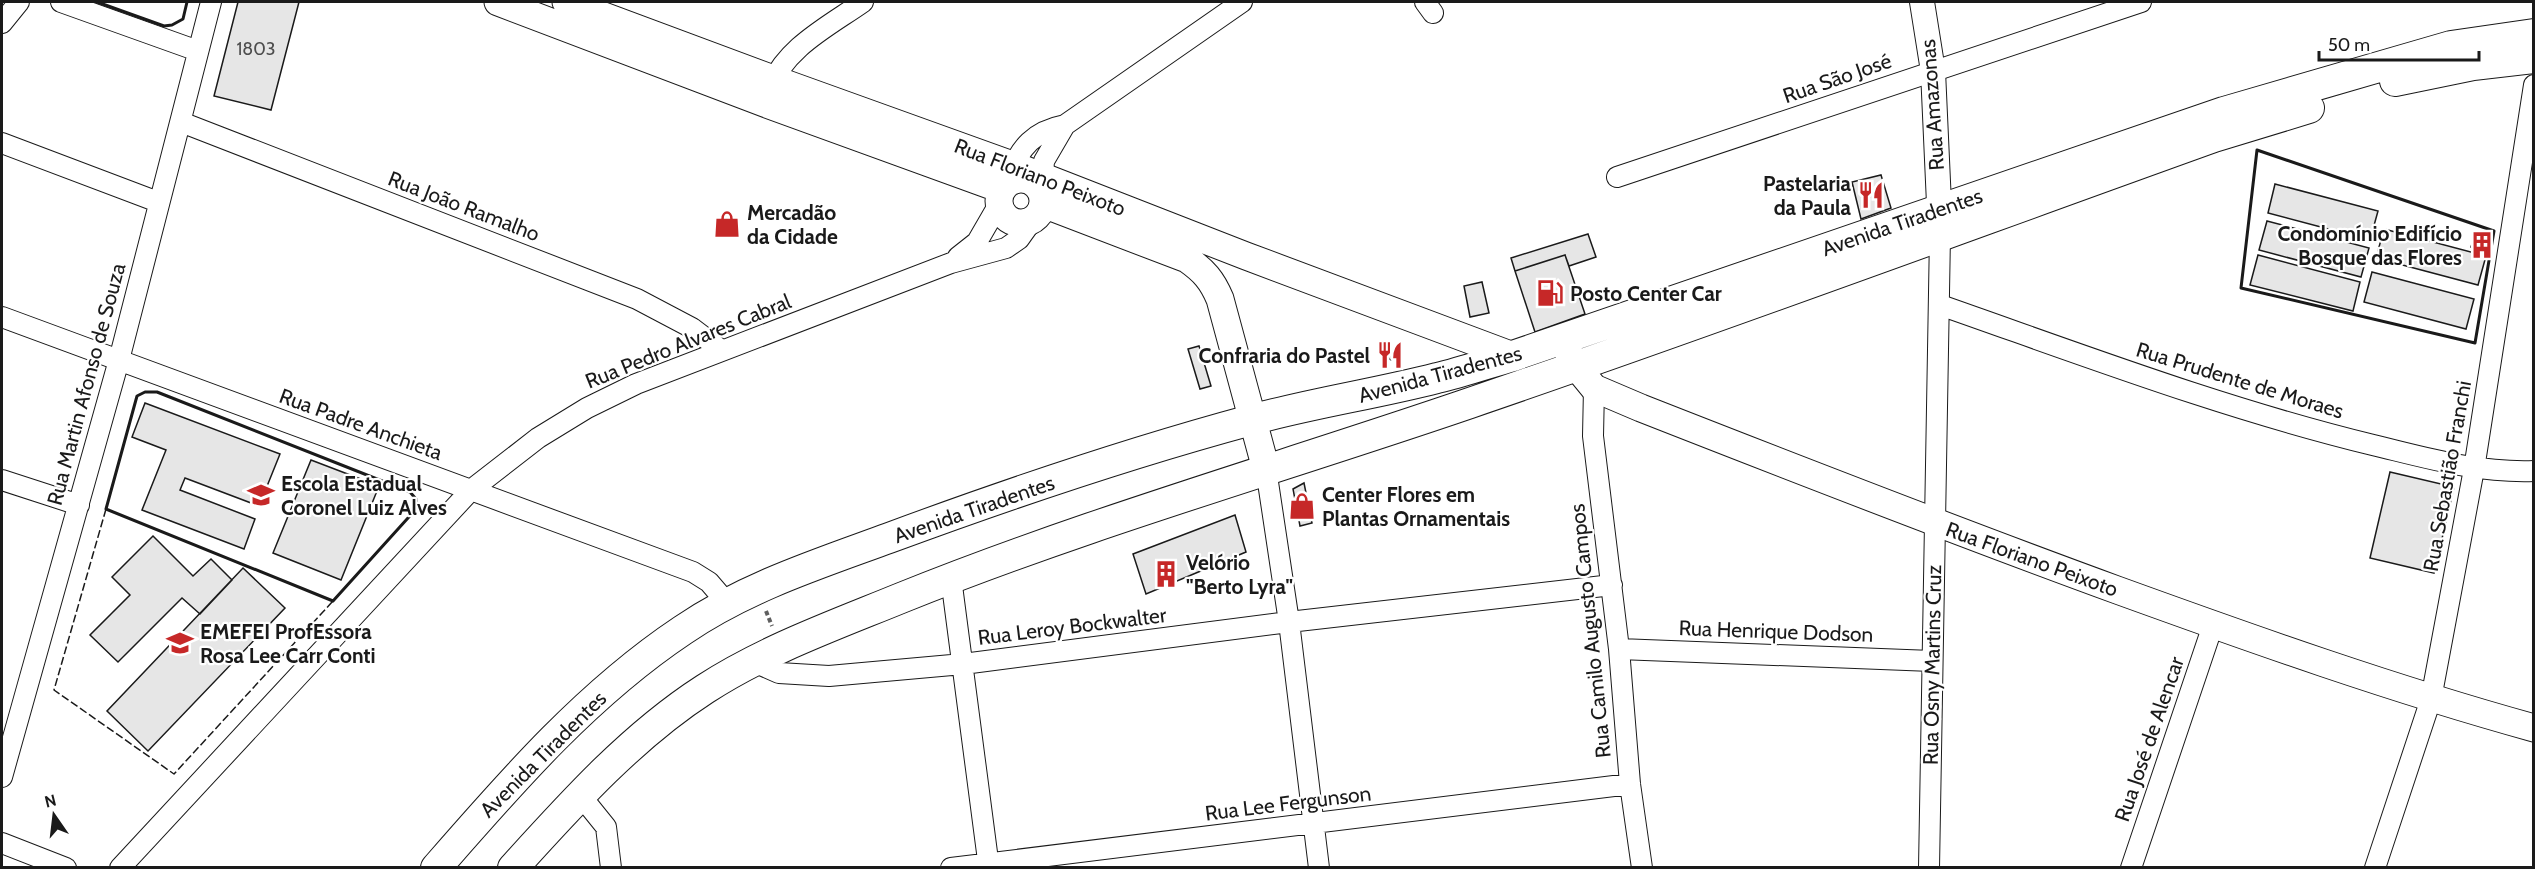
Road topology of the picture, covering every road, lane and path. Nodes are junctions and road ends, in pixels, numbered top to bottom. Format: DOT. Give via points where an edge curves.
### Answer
graph roads {
  1 [pos="19,2"];
  2 [pos="61,2"];
  3 [pos="211,2"];
  4 [pos="498,2"];
  5 [pos="566,2"];
  6 [pos="863,2"];
  7 [pos="1242,2"];
  8 [pos="1922,2"];
  9 [pos="2141,2"];
  10 [pos="2,23"];
  11 [pos="2534,34"];
  12 [pos="198,51"];
  13 [pos="2534,58"];
  14 [pos="1933,71"];
  15 [pos="2534,85"];
  16 [pos="768,91"];
  17 [pos="181,122"];
  18 [pos="1065,125"];
  19 [pos="2,143"];
  20 [pos="1617,177"];
  21 [pos="1005,186"];
  22 [pos="1040,198"];
  23 [pos="158,202"];
  24 [pos="1940,223"];
  25 [pos="1246,256"];
  26 [pos="951,263"];
  27 [pos="1213,281"];
  28 [pos="1940,305"];
  29 [pos="2,317"];
  30 [pos="1561,340"];
  31 [pos="722,350"];
  32 [pos="1514,356"];
  33 [pos="119,360"];
  34 [pos="1585,377"];
  35 [pos="1254,419"];
  36 [pos="1266,469"];
  37 [pos="2474,469"];
  38 [pos="2534,471"];
  39 [pos="2,480"];
  40 [pos="471,490"];
  41 [pos="79,505"];
  42 [pos="1934,523"];
  43 [pos="951,578"];
  44 [pos="1612,585"];
  45 [pos="756,588"];
  46 [pos="727,603"];
  47 [pos="1289,622"];
  48 [pos="2213,625"];
  49 [pos="781,648"];
  50 [pos="1619,649"];
  51 [pos="1932,660"];
  52 [pos="754,662"];
  53 [pos="963,664"];
  54 [pos="2431,699"];
  55 [pos="2534,728"];
  56 [pos="2,777"];
  57 [pos="1630,784"];
  58 [pos="581,796"];
  59 [pos="1313,824"];
  60 [pos="2,843"];
  61 [pos="988,865"];
  62 [pos="66,867"];
  63 [pos="120,867"];
  64 [pos="435,867"];
  65 [pos="513,867"];
  66 [pos="611,867"];
  67 [pos="951,867"];
  68 [pos="1319,867"];
  69 [pos="1642,867"];
  70 [pos="1929,867"];
  71 [pos="2131,867"];
  72 [pos="2375,867"];
  1 -- 10 [label="street"];
  2 -- 12 [label="street"];
  3 -- 12 [label="street, Rua Martin Afonso de Souza"];
  4 -- 16 [label="main road, Rua Floriano Peixoto"];
  5 -- 16 [label="main road, Rua Floriano Peixoto"];
  6 -- 16 [label="street" via="802,45 783,63"];
  7 -- 18 [label="street"];
  8 -- 14 [label="street, Rua Amazonas"];
  9 -- 14 [label="street, Rua São José"];
  11 -- 24 [label="main road, Avenida Tiradentes" via="2451,46 2246,105 2057,168"];
  12 -- 17 [label="street, Rua Martin Afonso de Souza"];
  13 -- 24 [label="main road, Avenida Tiradentes" via="2399,80"];
  14 -- 20 [label="street, Rua São José"];
  14 -- 24 [label="street, Rua Amazonas"];
  15 -- 37 [label="street, Rua Sebastião Franchi"];
  16 -- 21 [label="main road, Rua Floriano Peixoto"];
  17 -- 23 [label="street, Rua Martin Afonso de Souza"];
  17 -- 31 [label="street, Rua João Ramalho" via="637,299"];
  18 -- 21 [label="street, Rua Pedro Alvares Cabral" via="1048,128 1024,146"];
  18 -- 22 [label="street" via="1044,160"];
  19 -- 23 [label="street"];
  21 -- 22 [label="main road, Rua Floriano Peixoto"];
  21 -- 22 [label="main road" via="1006,217 1012,221 1027,222"];
  21 -- 26 [label="street, Rua Pedro Alvares Cabral" via="977,242"];
  22 -- 25 [label="main road, Rua Floriano Peixoto"];
  22 -- 26 [label="street, Rua Pedro Alvares Cabral" via="1019,239 1006,248"];
  22 -- 27 [label="main road, Rua Floriano Peixoto" via="1187,260"];
  23 -- 33 [label="street, Rua Martin Afonso de Souza"];
  24 -- 28 [label="street, Rua Osny Martins Cruz"];
  24 -- 30 [label="main road, Avenida Tiradentes"];
  24 -- 34 [label="main road, Avenida Tiradentes"];
  25 -- 27 [label="main road"];
  25 -- 32 [label="main road, Rua Floriano Peixoto"];
  26 -- 31 [label="street, Rua Pedro Alvares Cabral"];
  27 -- 35 [label="main road"];
  28 -- 37 [label="street, Rua Prudente de Moraes" via="2186,392 2325,433"];
  28 -- 42 [label="street, Rua Osny Martins Cruz"];
  29 -- 33 [label="street, Rua Padre Anchieta"];
  30 -- 32 [label="main road, Avenida Tiradentes"];
  30 -- 34 [label="main road"];
  31 -- 40 [label="street, Rua Pedro Alvares Cabral" via="587,408 538,438"];
  32 -- 35 [label="main road, Avenida Tiradentes" via="1438,378"];
  33 -- 40 [label="street, Rua Padre Anchieta"];
  33 -- 41 [label="street, Rua Martin Afonso de Souza"];
  34 -- 36 [label="main road, Avenida Tiradentes"];
  34 -- 42 [label="main road, Rua Floriano Peixoto"];
  34 -- 44 [label="street, Rua Camilo Augusto Campos"];
  35 -- 36 [label="main road"];
  35 -- 45 [label="main road, Avenida Tiradentes" via="1125,456"];
  36 -- 43 [label="main road, Avenida Tiradentes"];
  36 -- 47 [label="street"];
  37 -- 38 [label="street, Rua Prudente de Moraes"];
  37 -- 54 [label="street, Rua Sebastião Franchi"];
  39 -- 41 [label="street"];
  40 -- 46 [label="street, Rua Padre Anchieta" via="693,572 709,582"];
  40 -- 63 [label="street, Rua Pedro Alvares Cabral"];
  41 -- 56 [label="street, Rua Martin Afonso de Souza"];
  42 -- 48 [label="main road, Rua Floriano Peixoto"];
  42 -- 51 [label="street, Rua Osny Martins Cruz"];
  43 -- 49 [label="main road, Avenida Tiradentes"];
  43 -- 53 [label="street"];
  44 -- 47 [label="street, Rua Leroy Bockwalter"];
  44 -- 50 [label="street, Rua Camilo Augusto Campos"];
  45 -- 46 [label="main road, Avenida Tiradentes"];
  45 -- 49 [label="path"];
  46 -- 64 [label="main road, Avenida Tiradentes" via="642,659 572,720"];
  47 -- 53 [label="street, Rua Leroy Bockwalter"];
  47 -- 59 [label="street"];
  48 -- 54 [label="main road, Rua Floriano Peixoto"];
  48 -- 71 [label="street, Rua José de Alencar"];
  49 -- 52 [label="main road, Avenida Tiradentes"];
  50 -- 51 [label="street, Rua Henrique Dodson"];
  50 -- 57 [label="street, Rua Camilo Augusto Campos"];
  51 -- 70 [label="street, Rua Osny Martins Cruz"];
  52 -- 53 [label="street, Rua Leroy Bockwalter" via="779,673 829,676"];
  52 -- 58 [label="main road, Avenida Tiradentes" via="704,689 652,729"];
  53 -- 61 [label="street"];
  54 -- 55 [label="main road, Rua Floriano Peixoto"];
  54 -- 72 [label="street, Rua Sebastião Franchi"];
  57 -- 59 [label="street, Rua Lee Fergunson"];
  57 -- 69 [label="street, Rua Camilo Augusto Campos"];
  58 -- 65 [label="main road, Avenida Tiradentes"];
  58 -- 66 [label="street" via="606,827"];
  59 -- 61 [label="street, Rua Lee Fergunson"];
  59 -- 68 [label="street"];
  60 -- 62 [label="street"];
  61 -- 67 [label="street, Rua Lee Fergunson"];
}
